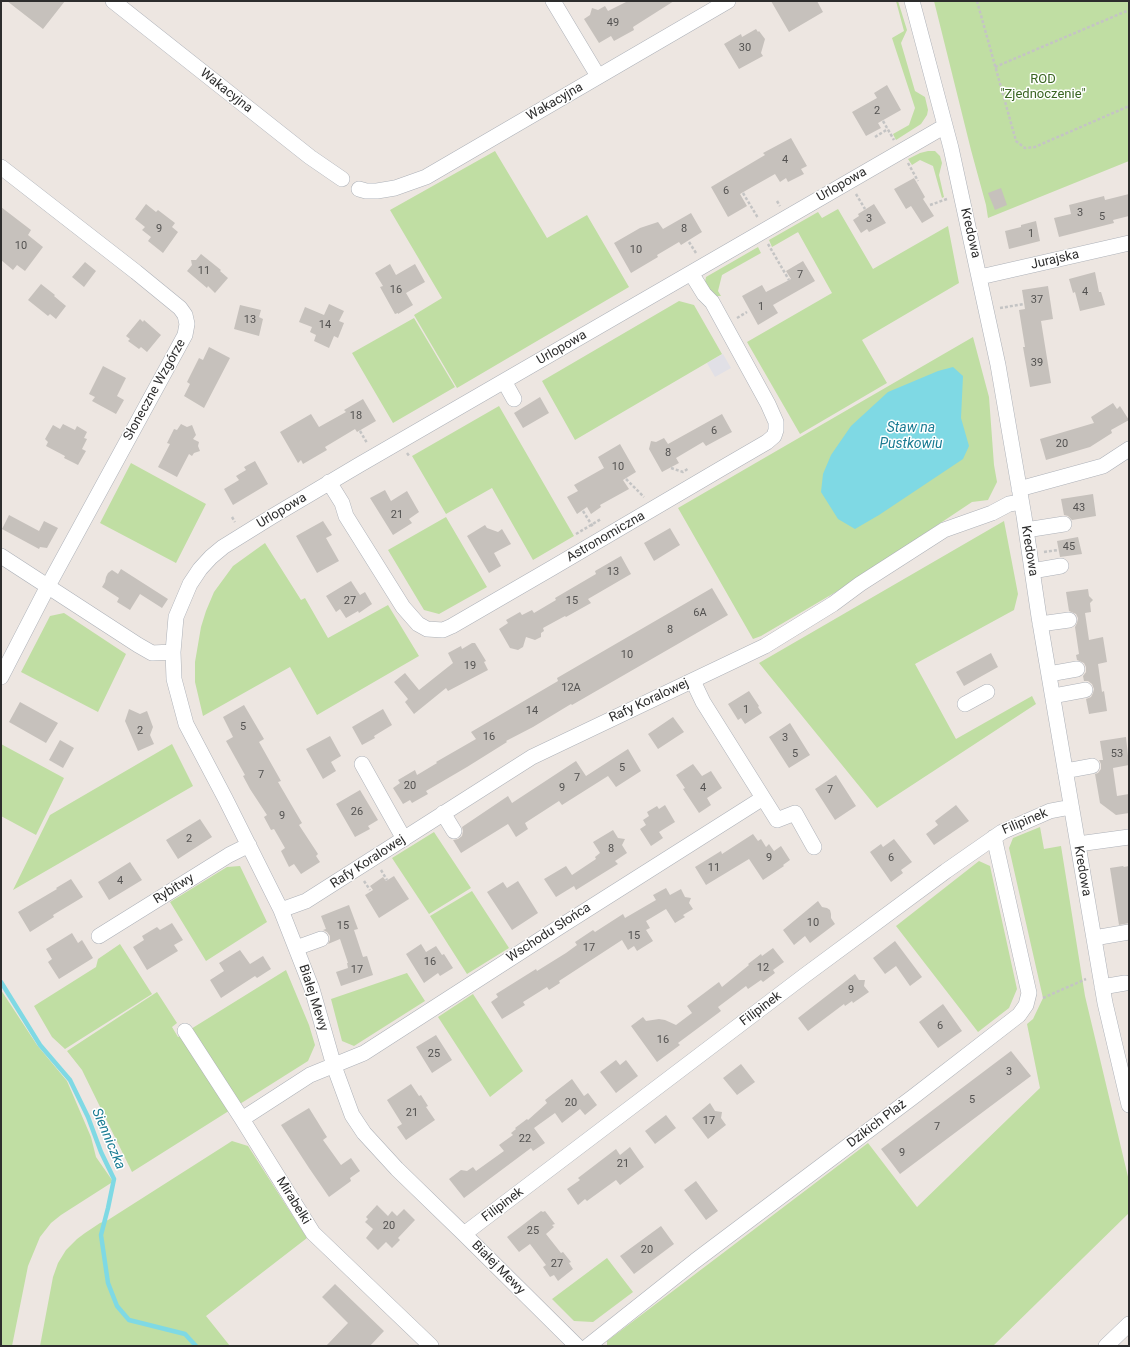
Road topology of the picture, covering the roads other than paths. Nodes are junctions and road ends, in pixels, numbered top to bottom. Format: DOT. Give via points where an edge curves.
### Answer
graph roads {
  1 [pos="113,1"];
  2 [pos="554,1"];
  3 [pos="728,1"];
  4 [pos="912,1"];
  5 [pos="598,76"];
  6 [pos="945,126"];
  7 [pos="1,167"];
  8 [pos="342,179"];
  9 [pos="359,189"];
  10 [pos="1129,243"];
  11 [pos="691,273"];
  12 [pos="980,277"];
  13 [pos="504,381"];
  14 [pos="514,399"];
  15 [pos="1129,449"];
  16 [pos="329,482"];
  17 [pos="1020,495"];
  18 [pos="1064,524"];
  19 [pos="1026,530"];
  20 [pos="1,556"];
  21 [pos="1061,566"];
  22 [pos="1032,571"];
  23 [pos="190,584"];
  24 [pos="48,586"];
  25 [pos="1069,620"];
  26 [pos="1040,624"];
  27 [pos="172,652"];
  28 [pos="1077,669"];
  29 [pos="1049,674"];
  30 [pos="1,677"];
  31 [pos="693,681"];
  32 [pos="1085,690"];
  33 [pos="986,692"];
  34 [pos="1052,696"];
  35 [pos="964,704"];
  36 [pos="362,764"];
  37 [pos="1092,766"];
  38 [pos="1065,770"];
  39 [pos="763,798"];
  40 [pos="1071,807"];
  41 [pos="443,813"];
  42 [pos="454,831"];
  43 [pos="994,837"];
  44 [pos="1129,837"];
  45 [pos="404,839"];
  46 [pos="1078,844"];
  47 [pos="249,845"];
  48 [pos="814,847"];
  49 [pos="281,910"];
  50 [pos="1129,932"];
  51 [pos="100,936"];
  52 [pos="1094,938"];
  53 [pos="321,939"];
  54 [pos="296,948"];
  55 [pos="1125,983"];
  56 [pos="1102,987"];
  57 [pos="185,1031"];
  58 [pos="1124,1058"];
  59 [pos="334,1066"];
  60 [pos="1129,1105"];
  61 [pos="242,1119"];
  62 [pos="464,1234"];
  63 [pos="1129,1324"];
  64 [pos="431,1346"];
  65 [pos="577,1346"];
  66 [pos="588,1346"];
  67 [pos="1106,1346"];
  1 -- 8 [label="street, Wakacyjna" via="304,152"];
  2 -- 5 [label="street, Wakacyjna"];
  3 -- 5 [label="street, Wakacyjna"];
  4 -- 6 [label="street, Kredowa"];
  5 -- 9 [label="street, Wakacyjna" via="426,177 377,192"];
  6 -- 11 [label="street, Urlopowa"];
  6 -- 12 [label="street, Kredowa"];
  7 -- 24 [label="street, Słoneczne Wzgórze" via="176,304 185,315 187,324 185,335"];
  10 -- 12 [label="street, Jurajska"];
  11 -- 13 [label="street, Urlopowa"];
  11 -- 16 [label="street, Astronomiczna" via="712,302 768,404 776,422 774,436 768,442 452,626 443,630 427,629 418,624 403,607 346,516 342,503"];
  12 -- 17 [label="street, Kredowa"];
  13 -- 14 [label="street"];
  13 -- 16 [label="street, Urlopowa"];
  15 -- 17 [label="street" via="1103,466"];
  16 -- 23 [label="street, Urlopowa" via="223,547 200,569"];
  17 -- 19 [label="street, Kredowa"];
  17 -- 31 [label="street, Rafy Koralowej" via="992,513 944,530 765,646"];
  18 -- 19 [label="street"];
  19 -- 22 [label="street, Kredowa"];
  20 -- 24 [label="street"];
  21 -- 22 [label="street"];
  22 -- 26 [label="street, Kredowa"];
  23 -- 27 [label="street, Białej Mewy" via="176,617"];
  24 -- 27 [label="street" via="142,647 152,652"];
  24 -- 30 [label="street, Słoneczne Wzgórze"];
  25 -- 26 [label="street"];
  26 -- 29 [label="street, Kredowa"];
  27 -- 47 [label="street, Białej Mewy" via="174,679 186,724"];
  28 -- 29 [label="street"];
  29 -- 34 [label="street, Kredowa"];
  31 -- 39 [label="street" via="703,702"];
  31 -- 41 [label="street, Rafy Koralowej" via="532,757"];
  32 -- 34 [label="street"];
  33 -- 35 [label="street"];
  34 -- 38 [label="street, Kredowa"];
  36 -- 45 [label="street"];
  37 -- 38 [label="street"];
  38 -- 40 [label="street, Kredowa"];
  39 -- 48 [label="street" via="777,820 794,813"];
  39 -- 59 [label="street, Wschodu Słońca" via="364,1053"];
  40 -- 43 [label="street, Filipinek" via="1050,811"];
  40 -- 46 [label="street, Kredowa"];
  41 -- 42 [label="street"];
  41 -- 45 [label="street, Rafy Koralowej"];
  43 -- 62 [label="street, Filipinek" via="875,923"];
  43 -- 66 [label="street, Dzikich Plaż" via="1029,993 1026,1005 1019,1014"];
  44 -- 46 [label="street"];
  45 -- 49 [label="street, Rafy Koralowej" via="306,901"];
  46 -- 52 [label="street, Kredowa"];
  47 -- 49 [label="street, Białej Mewy"];
  47 -- 51 [label="street, Rybitwy"];
  49 -- 54 [label="street, Białej Mewy"];
  50 -- 52 [label="street"];
  52 -- 56 [label="street, Kredowa"];
  53 -- 54 [label="street"];
  54 -- 59 [label="street, Białej Mewy" via="317,1003"];
  55 -- 56 [label="street"];
  56 -- 58 [label="street, Kredowa"];
  57 -- 61 [label="street, Mirabelki"];
  58 -- 60 [label="street, Kredowa"];
  59 -- 61 [label="street, Wschodu Słońca" via="310,1075"];
  59 -- 62 [label="street, Białej Mewy" via="352,1115 364,1133"];
  61 -- 64 [label="street, Mirabelki" via="313,1233"];
  62 -- 65 [label="street, Białej Mewy"];
  63 -- 67 [label="street"];
}
